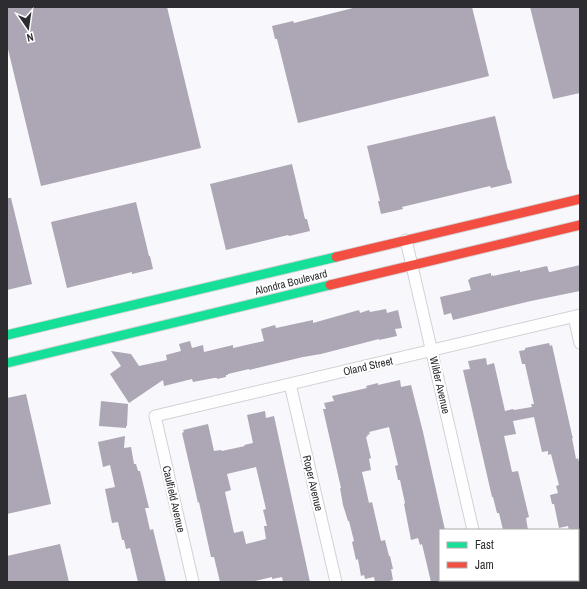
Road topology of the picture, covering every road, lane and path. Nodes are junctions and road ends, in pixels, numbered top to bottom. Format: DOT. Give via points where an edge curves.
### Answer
graph roads {
  1 [pos="580,199"];
  2 [pos="580,225"];
  3 [pos="406,240"];
  4 [pos="411,265"];
  5 [pos="577,316"];
  6 [pos="7,335"];
  7 [pos="580,343"];
  8 [pos="432,351"];
  9 [pos="7,363"];
  10 [pos="290,384"];
  11 [pos="155,416"];
  12 [pos="473,529"];
  13 [pos="193,582"];
  14 [pos="336,582"];
  1 -- 3 [label="main road, Alondra Boulevard"];
  2 -- 4 [label="main road, Alondra Boulevard"];
  3 -- 4 [label="street, Wilder Avenue"];
  3 -- 6 [label="main road, Alondra Boulevard"];
  4 -- 8 [label="street, Wilder Avenue"];
  4 -- 9 [label="main road, Alondra Boulevard"];
  5 -- 7 [label="street"];
  5 -- 8 [label="street, Oland Street"];
  8 -- 10 [label="street, Oland Street"];
  8 -- 12 [label="street, Wilder Avenue"];
  10 -- 11 [label="street, Oland Street"];
  10 -- 14 [label="street, Roper Avenue"];
  11 -- 13 [label="street, Caulfield Avenue"];
}
